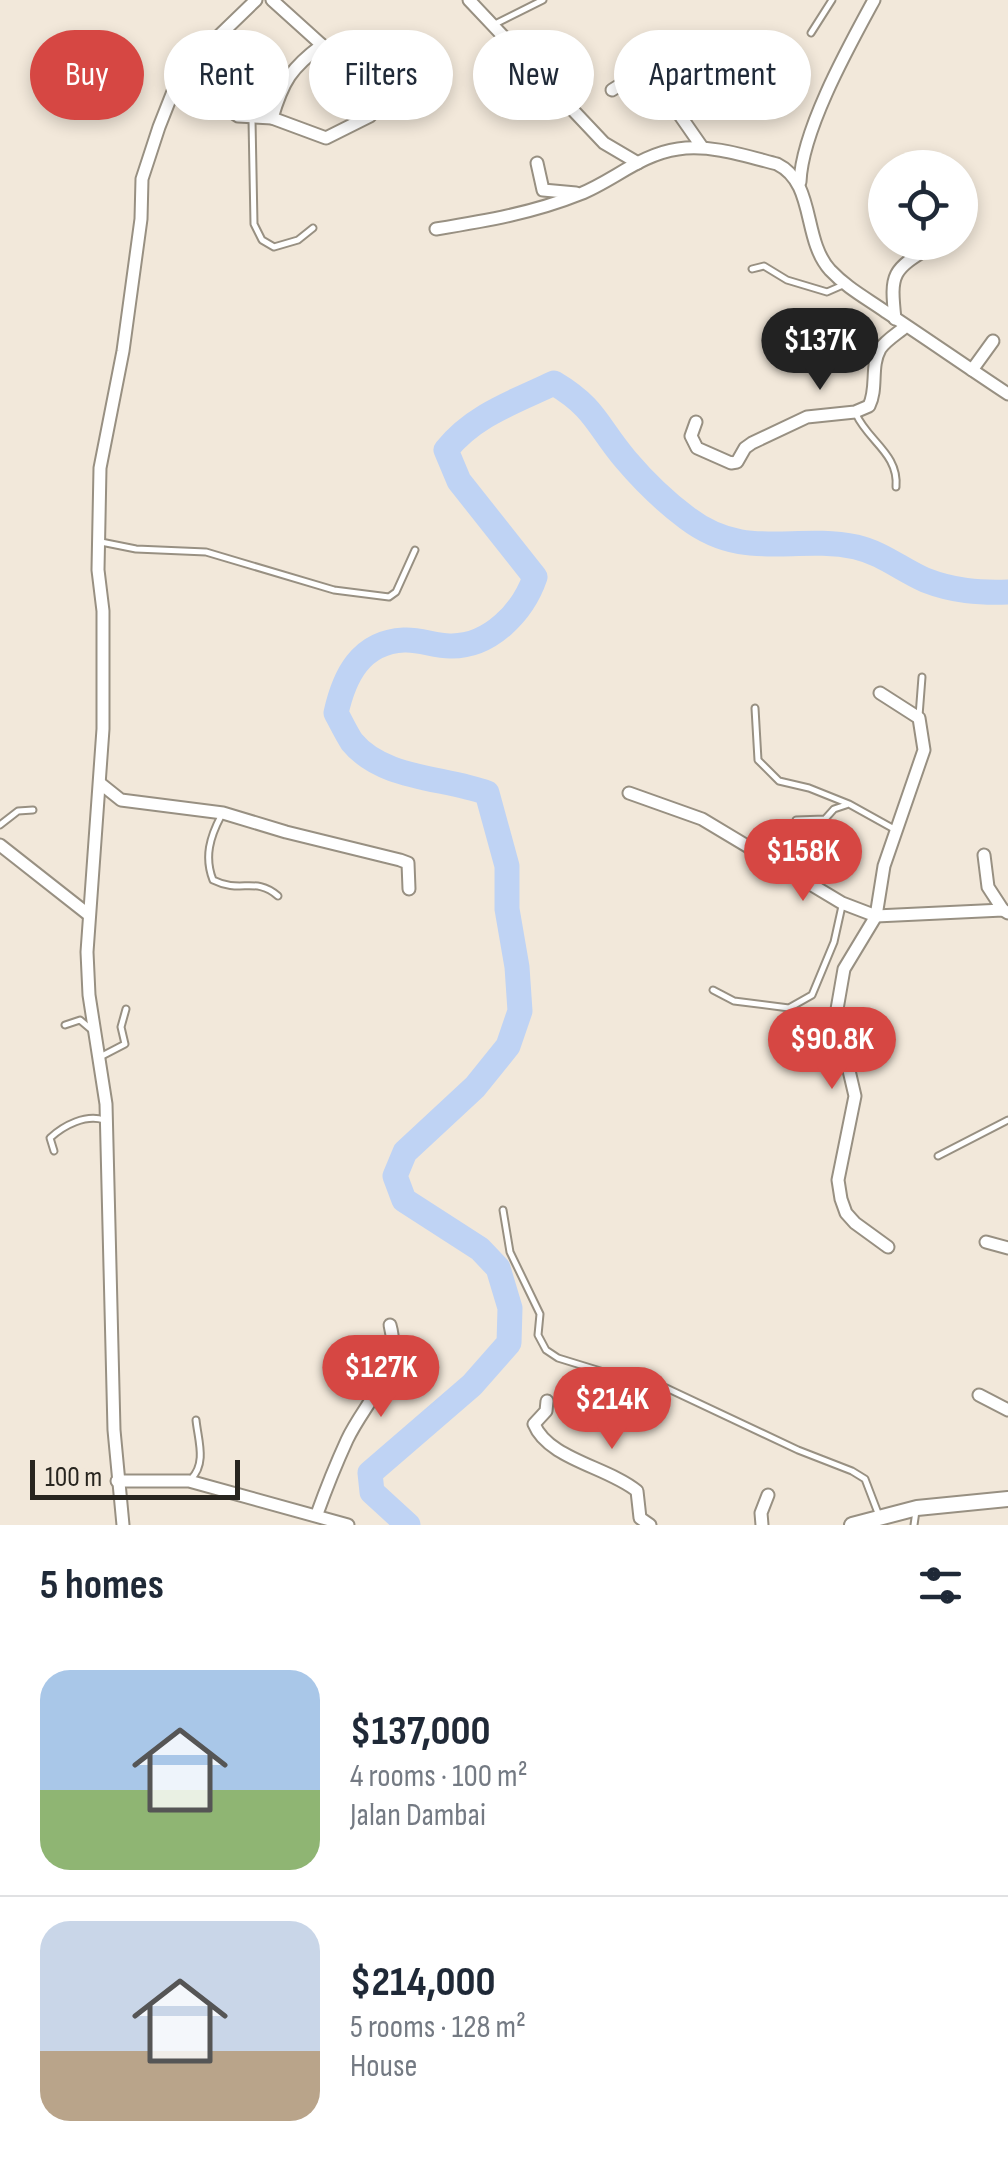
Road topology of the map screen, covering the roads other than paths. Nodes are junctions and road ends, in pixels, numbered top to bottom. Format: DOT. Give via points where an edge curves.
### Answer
graph roads {
  1 [pos="256,0"];
  2 [pos="272,0"];
  3 [pos="470,0"];
  4 [pos="543,0"];
  5 [pos="832,0"];
  6 [pos="874,0"];
  7 [pos="496,24"];
  8 [pos="227,30"];
  9 [pos="811,32"];
  10 [pos="309,33"];
  11 [pos="309,55"];
  12 [pos="289,74"];
  13 [pos="612,90"];
  14 [pos="164,117"];
  15 [pos="252,120"];
  16 [pos="277,120"];
  17 [pos="362,120"];
  18 [pos="702,148"];
  19 [pos="537,162"];
  20 [pos="638,162"];
  21 [pos="800,182"];
  22 [pos="580,194"];
  23 [pos="313,228"];
  24 [pos="436,229"];
  25 [pos="913,260"];
  26 [pos="752,269"];
  27 [pos="846,284"];
  28 [pos="900,322"];
  29 [pos="993,340"];
  30 [pos="972,370"];
  31 [pos="1008,394"];
  32 [pos="854,412"];
  33 [pos="696,422"];
  34 [pos="896,487"];
  35 [pos="98,542"];
  36 [pos="415,550"];
  37 [pos="922,677"];
  38 [pos="880,692"];
  39 [pos="755,708"];
  40 [pos="919,718"];
  41 [pos="101,784"];
  42 [pos="629,793"];
  43 [pos="849,804"];
  44 [pos="33,810"];
  45 [pos="223,813"];
  46 [pos="796,820"];
  47 [pos="0,826"];
  48 [pos="896,830"];
  49 [pos="0,845"];
  50 [pos="984,855"];
  51 [pos="409,889"];
  52 [pos="278,896"];
  53 [pos="842,903"];
  54 [pos="1005,912"];
  55 [pos="89,914"];
  56 [pos="876,916"];
  57 [pos="713,990"];
  58 [pos="126,1009"];
  59 [pos="65,1025"];
  60 [pos="95,1032"];
  61 [pos="100,1057"];
  62 [pos="1008,1120"];
  63 [pos="107,1122"];
  64 [pos="54,1151"];
  65 [pos="938,1156"];
  66 [pos="503,1210"];
  67 [pos="986,1242"];
  68 [pos="888,1247"];
  69 [pos="1008,1248"];
  70 [pos="390,1325"];
  71 [pos="979,1395"];
  72 [pos="547,1401"];
  73 [pos="1008,1410"];
  74 [pos="196,1420"];
  75 [pos="189,1481"];
  76 [pos="117,1482"];
  77 [pos="768,1495"];
  78 [pos="1008,1499"];
  79 [pos="917,1508"];
  80 [pos="317,1514"];
  81 [pos="879,1516"];
  82 [pos="642,1522"];
  83 [pos="123,1525"];
  84 [pos="348,1525"];
  85 [pos="762,1525"];
  86 [pos="852,1525"];
  87 [pos="914,1525"];
  1 -- 8 [label="street"];
  2 -- 10 [label="street"];
  3 -- 7 [label="street"];
  4 -- 7 [label="lane"];
  5 -- 9 [label="lane"];
  6 -- 21 [label="street" via="821,108"];
  7 -- 20 [label="street" via="604,143"];
  11 -- 12 [label="street"];
  13 -- 18 [label="street" via="647,68"];
  14 -- 35 [label="street" via="142,179 124,351 100,468"];
  15 -- 23 [label="lane" via="254,224 262,240 274,246"];
  16 -- 17 [label="street" via="326,138"];
  18 -- 20 [label="street"];
  18 -- 21 [label="street" via="777,164"];
  19 -- 22 [label="street" via="543,190"];
  20 -- 22 [label="street"];
  21 -- 27 [label="street" via="816,247"];
  22 -- 24 [label="street" via="510,218"];
  25 -- 28 [label="street" via="891,283"];
  26 -- 27 [label="lane" via="764,266 827,292"];
  27 -- 28 [label="street"];
  28 -- 30 [label="street"];
  28 -- 32 [label="street" via="880,348 869,406"];
  29 -- 30 [label="street"];
  30 -- 31 [label="street"];
  32 -- 33 [label="street" via="806,417 752,443 731,463 697,448 691,436"];
  32 -- 34 [label="lane" via="886,452 898,474"];
  35 -- 36 [label="lane" via="206,552 334,590 390,596"];
  35 -- 41 [label="street"];
  37 -- 40 [label="lane"];
  38 -- 40 [label="street"];
  39 -- 43 [label="lane" via="758,760 780,781"];
  40 -- 48 [label="street" via="924,750"];
  41 -- 45 [label="street" via="121,800"];
  41 -- 55 [label="street"];
  42 -- 53 [label="street" via="702,819"];
  43 -- 46 [label="lane" via="825,819"];
  43 -- 48 [label="lane"];
  44 -- 47 [label="lane"];
  45 -- 51 [label="street" via="408,862"];
  45 -- 52 [label="lane" via="208,855 213,880 228,888 264,886"];
  48 -- 56 [label="street"];
  49 -- 55 [label="street"];
  50 -- 54 [label="street" via="988,887"];
  53 -- 56 [label="street"];
  53 -- 57 [label="lane" via="812,995 789,1008 734,1001"];
  54 -- 56 [label="street"];
  55 -- 60 [label="street"];
  56 -- 68 [label="street" via="844,969 836,1015 854,1096 838,1180 846,1213"];
  58 -- 61 [label="lane" via="125,1044"];
  59 -- 60 [label="lane" via="80,1020"];
  60 -- 61 [label="street"];
  61 -- 63 [label="street"];
  62 -- 65 [label="lane"];
  63 -- 64 [label="lane" via="86,1118 56,1132 50,1138"];
  63 -- 76 [label="street"];
  66 -- 81 [label="lane" via="510,1252 540,1314 538,1335 546,1350 624,1382 660,1385 852,1471 865,1479"];
  67 -- 69 [label="street"];
  70 -- 80 [label="street" via="394,1338 385,1380 346,1441"];
  71 -- 73 [label="street"];
  72 -- 82 [label="street" via="534,1424 538,1433 560,1453 622,1478 637,1492"];
  74 -- 75 [label="lane" via="202,1461"];
  75 -- 76 [label="street"];
  75 -- 80 [label="street"];
  76 -- 83 [label="street"];
  77 -- 85 [label="street"];
  78 -- 79 [label="street"];
  79 -- 81 [label="street"];
  79 -- 87 [label="lane"];
  80 -- 84 [label="street"];
  81 -- 86 [label="street"];
}
